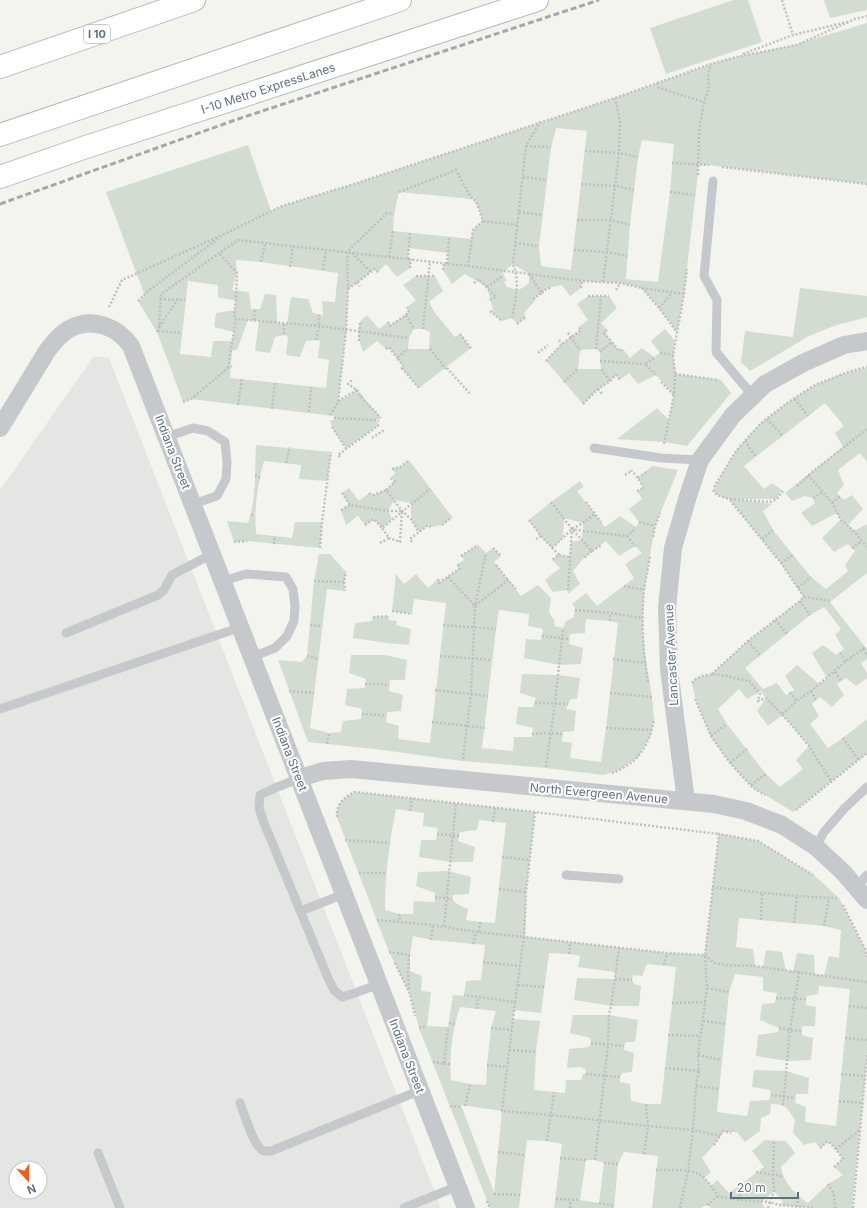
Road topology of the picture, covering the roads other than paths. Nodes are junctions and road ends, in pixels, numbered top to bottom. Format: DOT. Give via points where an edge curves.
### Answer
graph roads {
  1 [pos="194,0"];
  2 [pos="400,0"];
  3 [pos="537,0"];
  4 [pos="0,67"];
  5 [pos="0,135"];
  6 [pos="0,178"];
  7 [pos="713,181"];
  8 [pos="867,341"];
  9 [pos="753,396"];
  10 [pos="0,428"];
  11 [pos="166,436"];
  12 [pos="594,448"];
  13 [pos="700,460"];
  14 [pos="193,504"];
  15 [pos="212,554"];
  16 [pos="223,581"];
  17 [pos="241,627"];
  18 [pos="66,633"];
  19 [pos="252,657"];
  20 [pos="0,709"];
  21 [pos="300,778"];
  22 [pos="867,787"];
  23 [pos="686,801"];
  24 [pos="816,847"];
  25 [pos="566,875"];
  26 [pos="619,880"];
  27 [pos="864,887"];
  28 [pos="344,894"];
  29 [pos="300,912"];
  30 [pos="379,984"];
  31 [pos="421,1090"];
  32 [pos="240,1103"];
  33 [pos="98,1153"];
  34 [pos="458,1186"];
  35 [pos="120,1208"];
  36 [pos="404,1208"];
  37 [pos="466,1208"];
  1 -- 4 [label="highway, I 10"];
  2 -- 5 [label="highway"];
  3 -- 6 [label="highway, I-10 Metro ExpressLanes"];
  7 -- 9 [label="lane" via="704,276 717,300 716,352"];
  8 -- 9 [label="street, Lancaster Avenue" via="844,346 803,363 765,384"];
  9 -- 13 [label="street, Lancaster Avenue" via="733,414"];
  10 -- 11 [label="street, Indiana Street" via="56,340 80,324 96,324 117,331 131,346"];
  11 -- 14 [label="street, Indiana Street"];
  11 -- 14 [label="lane" via="193,428 208,431 225,442 226,479 217,496"];
  12 -- 13 [label="lane" via="661,458"];
  13 -- 23 [label="street, Lancaster Avenue" via="673,548 666,608 669,669"];
  14 -- 15 [label="street, Indiana Street"];
  15 -- 16 [label="street, Indiana Street"];
  15 -- 18 [label="lane" via="172,575 164,590 158,595"];
  16 -- 17 [label="street, Indiana Street"];
  16 -- 19 [label="lane" via="246,574 286,577 293,589 294,621 287,636 275,648"];
  17 -- 19 [label="street, Indiana Street"];
  17 -- 20 [label="lane"];
  19 -- 21 [label="street, Indiana Street"];
  21 -- 23 [label="street, North Evergreen Avenue" via="323,771 351,769"];
  21 -- 28 [label="street, Indiana Street"];
  21 -- 29 [label="lane" via="260,795 259,808"];
  22 -- 24 [label="lane" via="824,832"];
  23 -- 24 [label="street, North Evergreen Avenue" via="746,811 782,824"];
  24 -- 27 [label="street, North Evergreen Avenue"];
  25 -- 26 [label="lane"];
  28 -- 29 [label="lane"];
  28 -- 30 [label="street, Indiana Street"];
  29 -- 30 [label="lane" via="334,990 342,997"];
  30 -- 31 [label="street, Indiana Street"];
  31 -- 32 [label="lane" via="271,1151 264,1151 255,1141"];
  31 -- 34 [label="street, Indiana Street"];
  33 -- 35 [label="lane"];
  34 -- 36 [label="lane"];
  34 -- 37 [label="street, Indiana Street"];
}
